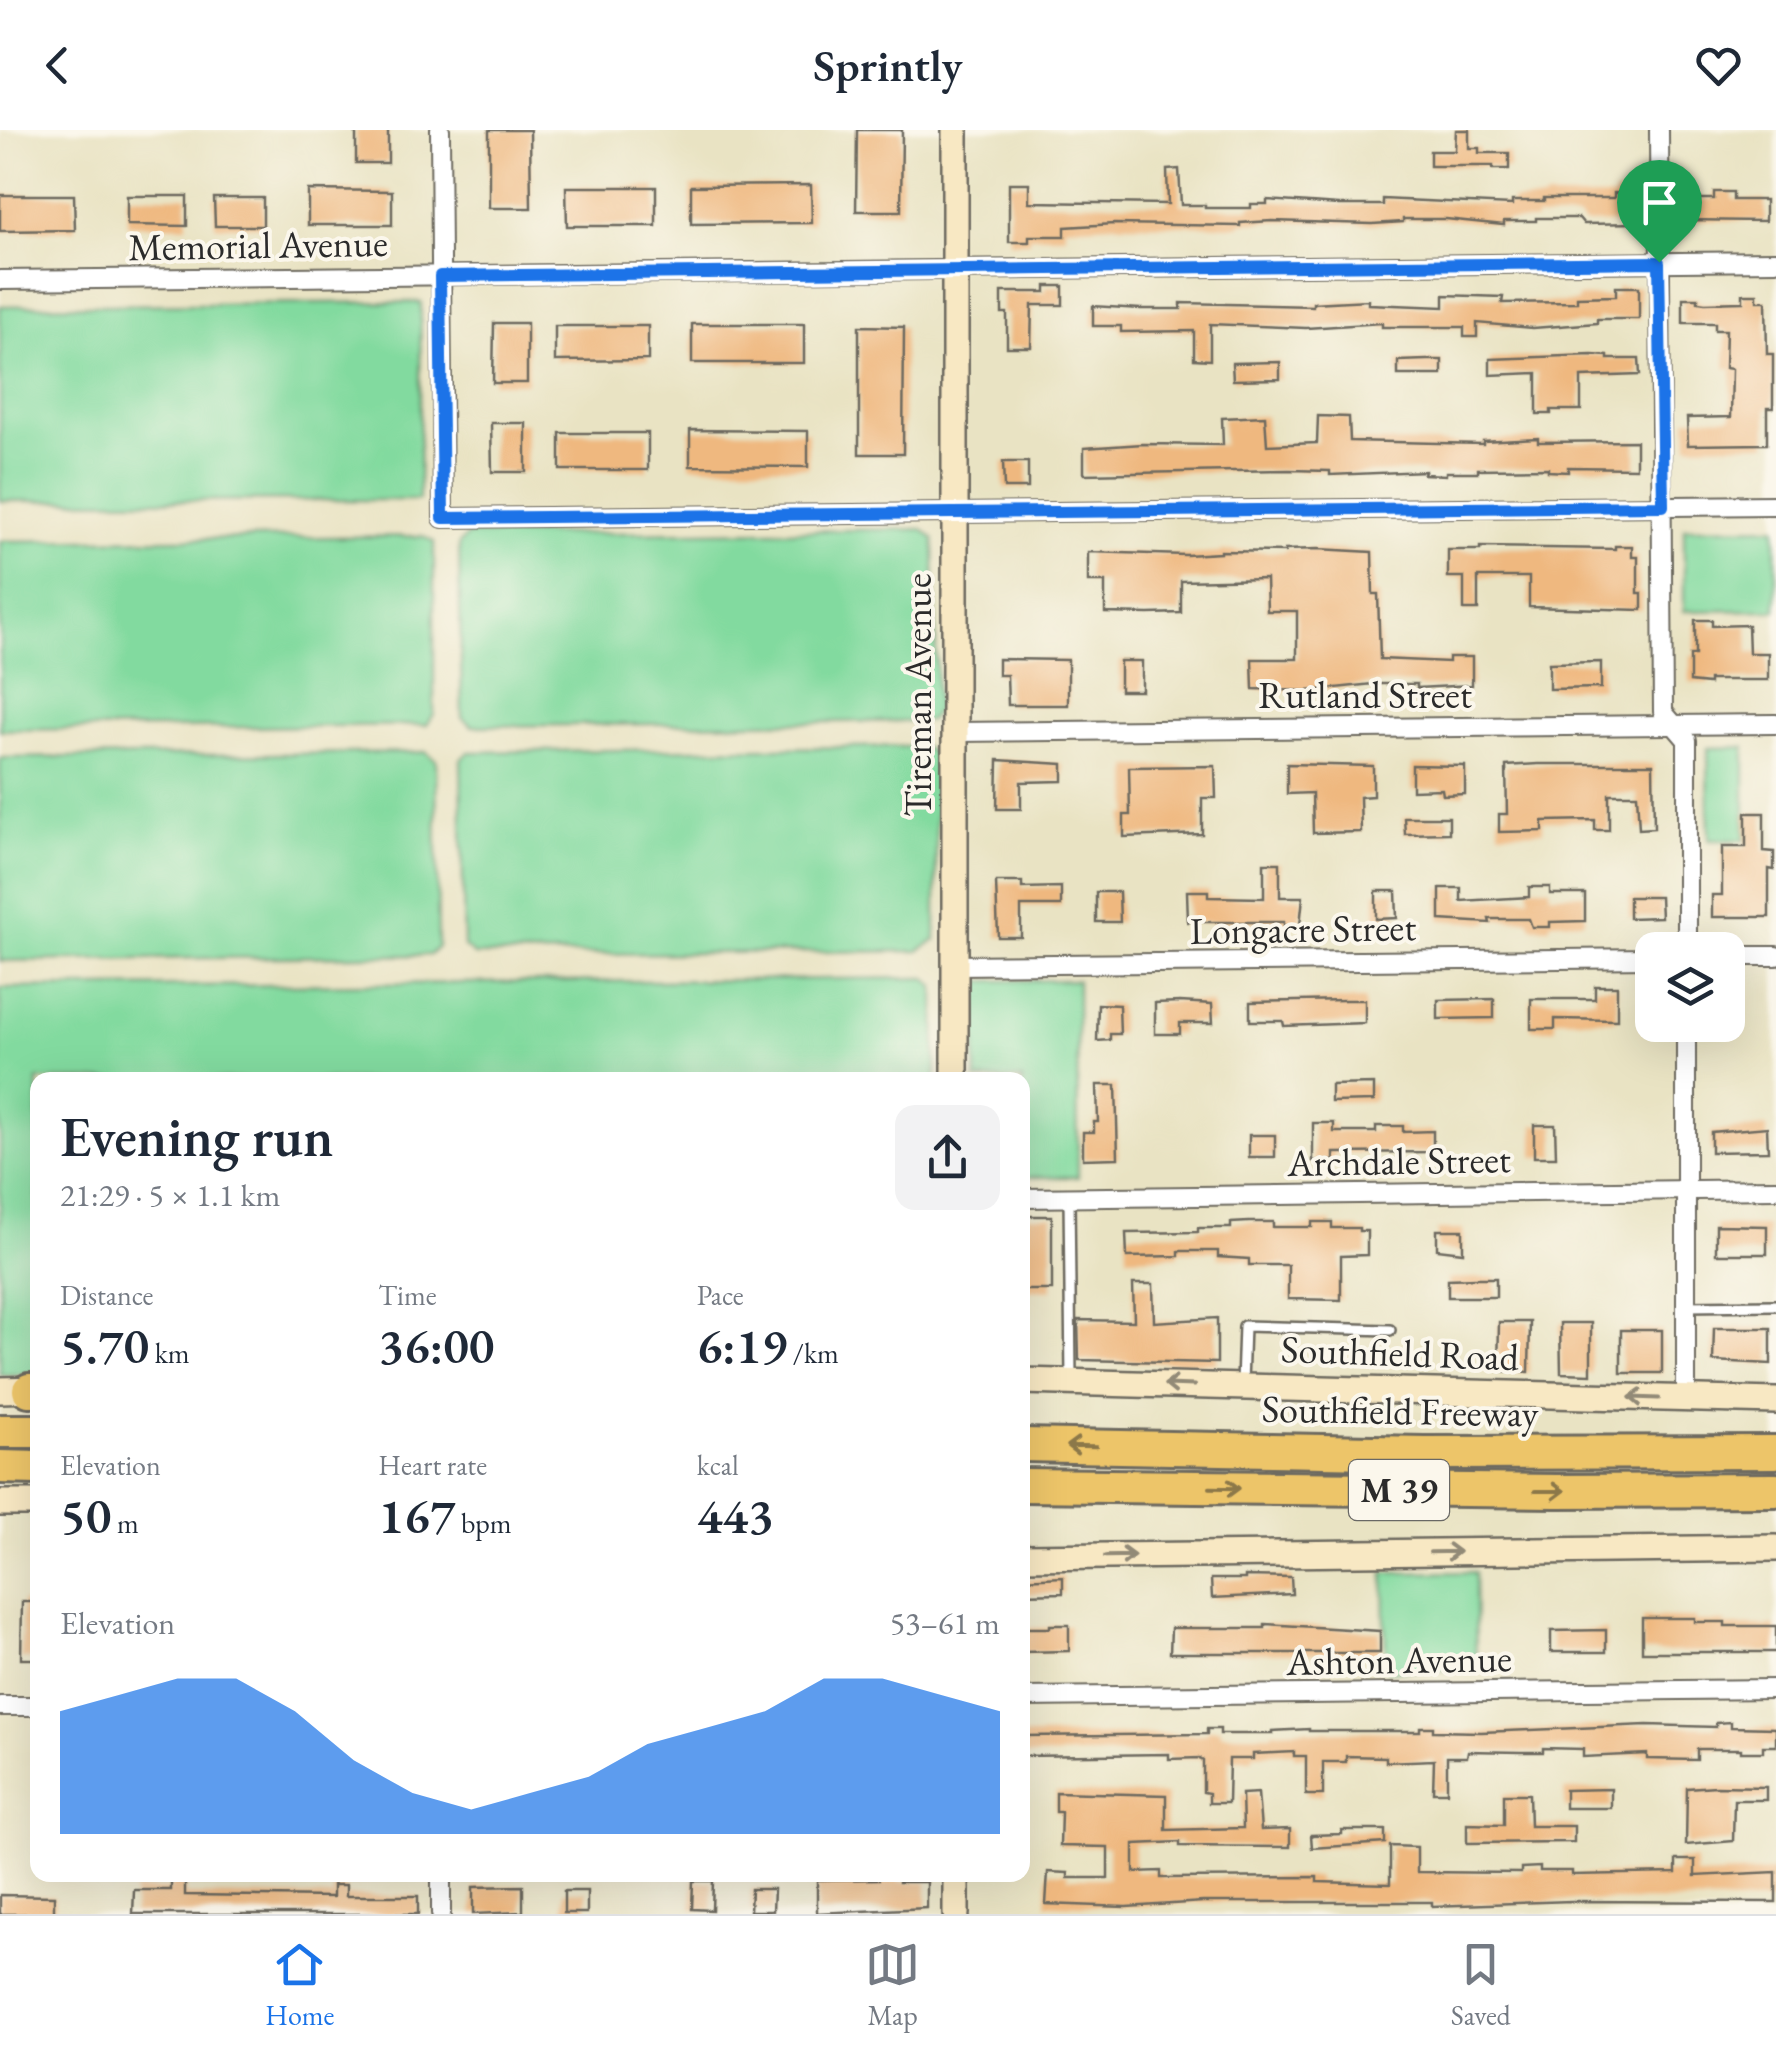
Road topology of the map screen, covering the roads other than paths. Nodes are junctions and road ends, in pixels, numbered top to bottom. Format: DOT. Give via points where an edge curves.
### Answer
graph roads {
  1 [pos="440,130"];
  2 [pos="956,130"];
  3 [pos="1660,130"];
  4 [pos="1776,261"];
  5 [pos="1659,262"];
  6 [pos="954,272"];
  7 [pos="440,276"];
  8 [pos="0,280"];
  9 [pos="1776,505"];
  10 [pos="1663,506"];
  11 [pos="955,515"];
  12 [pos="1776,724"];
  13 [pos="1675,725"];
  14 [pos="955,732"];
  15 [pos="1686,932"];
  16 [pos="1745,956"];
  17 [pos="1776,956"];
  18 [pos="1635,958"];
  19 [pos="955,965"];
  20 [pos="1686,1042"];
  21 [pos="955,1072"];
  22 [pos="1776,1189"];
  23 [pos="1686,1190"];
  24 [pos="1030,1198"];
  25 [pos="1070,1198"];
  26 [pos="1776,1305"];
  27 [pos="1685,1306"];
  28 [pos="1390,1330"];
  29 [pos="1030,1381"];
  30 [pos="1071,1382"];
  31 [pos="1242,1386"];
  32 [pos="1686,1399"];
  33 [pos="1776,1401"];
  34 [pos="0,1430"];
  35 [pos="30,1431"];
  36 [pos="1030,1445"];
  37 [pos="1776,1452"];
  38 [pos="0,1466"];
  39 [pos="30,1468"];
  40 [pos="1030,1486"];
  41 [pos="1776,1490"];
  42 [pos="0,1503"];
  43 [pos="30,1503"];
  44 [pos="1776,1548"];
  45 [pos="1030,1557"];
  46 [pos="1776,1689"];
  47 [pos="1030,1697"];
  48 [pos="0,1706"];
  49 [pos="30,1706"];
  50 [pos="441,1882"];
  51 [pos="956,1882"];
  52 [pos="441,1914"];
  53 [pos="956,1914"];
  1 -- 7 [label="street"];
  2 -- 6 [label="main road, Tireman Avenue"];
  3 -- 5 [label="street"];
  4 -- 5 [label="street, Memorial Avenue"];
  5 -- 6 [label="street, Memorial Avenue"];
  5 -- 10 [label="street"];
  6 -- 7 [label="street, Memorial Avenue"];
  6 -- 11 [label="main road, Tireman Avenue"];
  7 -- 8 [label="street, Memorial Avenue"];
  7 -- 11 [label="street" via="443,518"];
  9 -- 10 [label="street"];
  10 -- 11 [label="street"];
  10 -- 13 [label="street" via="1664,712"];
  11 -- 14 [label="main road, Tireman Avenue"];
  12 -- 13 [label="street, Rutland Street"];
  13 -- 14 [label="street, Rutland Street"];
  13 -- 15 [label="street" via="1687,740"];
  14 -- 19 [label="main road, Tireman Avenue"];
  16 -- 17 [label="street"];
  18 -- 19 [label="street, Longacre Street"];
  19 -- 21 [label="main road, Tireman Avenue"];
  20 -- 23 [label="street"];
  22 -- 23 [label="street, Archdale Street"];
  23 -- 25 [label="street, Archdale Street"];
  23 -- 27 [label="street"];
  24 -- 25 [label="street, Archdale Street"];
  25 -- 30 [label="lane"];
  26 -- 27 [label="lane"];
  27 -- 32 [label="street"];
  28 -- 31 [label="lane" via="1244,1326"];
  29 -- 30 [label="main road, Southfield Road"];
  31 -- 30 [label="main road, Southfield Road, one-way"];
  32 -- 31 [label="main road, Southfield Road, one-way"];
  32 -- 33 [label="main road, Southfield Road"];
  34 -- 35 [label="highway"];
  37 -- 36 [label="highway, Southfield Freeway / M 39, one-way"];
  38 -- 39 [label="highway"];
  40 -- 41 [label="highway, Southfield Freeway / M 39, one-way"];
  42 -- 43 [label="main road"];
  45 -- 44 [label="main road, one-way"];
  46 -- 47 [label="street, Ashton Avenue"];
  48 -- 49 [label="street"];
  50 -- 52 [label="street"];
  51 -- 53 [label="main road"];
}
